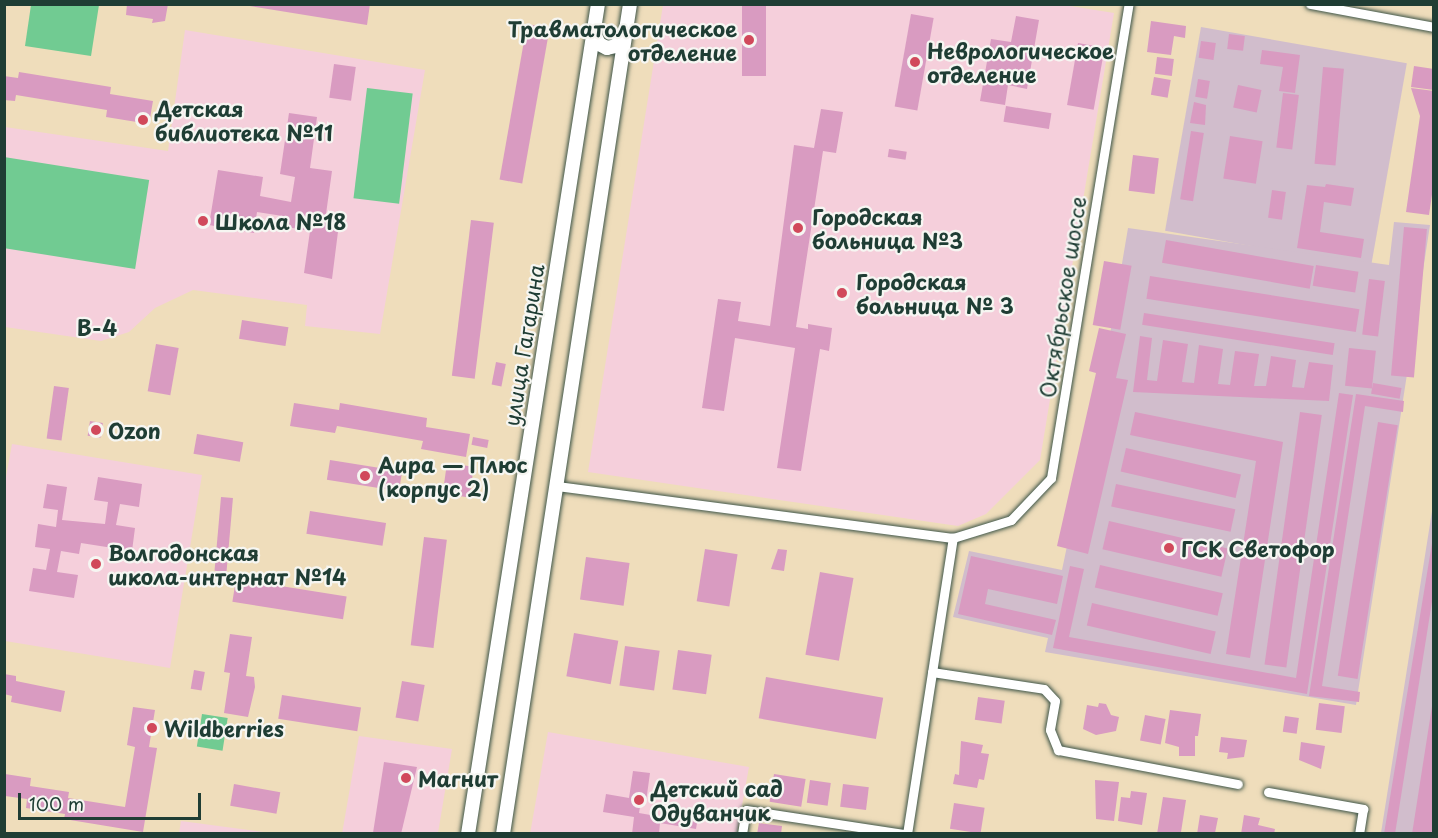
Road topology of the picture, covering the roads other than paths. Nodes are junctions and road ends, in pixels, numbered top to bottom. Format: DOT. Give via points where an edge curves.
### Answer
graph roads {
  1 [pos="598,4"];
  2 [pos="630,4"];
  3 [pos="1129,4"];
  4 [pos="1310,4"];
  5 [pos="1434,27"];
  6 [pos="593,32"];
  7 [pos="626,32"];
  8 [pos="557,486"];
  9 [pos="952,538"];
  10 [pos="932,672"];
  11 [pos="1238,784"];
  12 [pos="1268,792"];
  13 [pos="468,834"];
  14 [pos="503,834"];
  15 [pos="742,834"];
  16 [pos="906,834"];
  17 [pos="1359,834"];
  1 -- 6 [label="street, улица Гагарина"];
  2 -- 7 [label="street"];
  3 -- 9 [label="street, Октябрьское шоссе" via="1051,478 1011,520"];
  4 -- 5 [label="street"];
  6 -- 7 [label="street" via="599,44 607,48 616,46"];
  6 -- 13 [label="street, улица Гагарина"];
  7 -- 8 [label="street"];
  8 -- 9 [label="street, Октябрьское шоссе"];
  8 -- 14 [label="street"];
  9 -- 10 [label="street"];
  10 -- 11 [label="street" via="1044,689 1055,701 1050,730 1058,750"];
  10 -- 16 [label="street"];
  12 -- 17 [label="street" via="1363,809"];
  15 -- 16 [label="street" via="746,810"];
}
